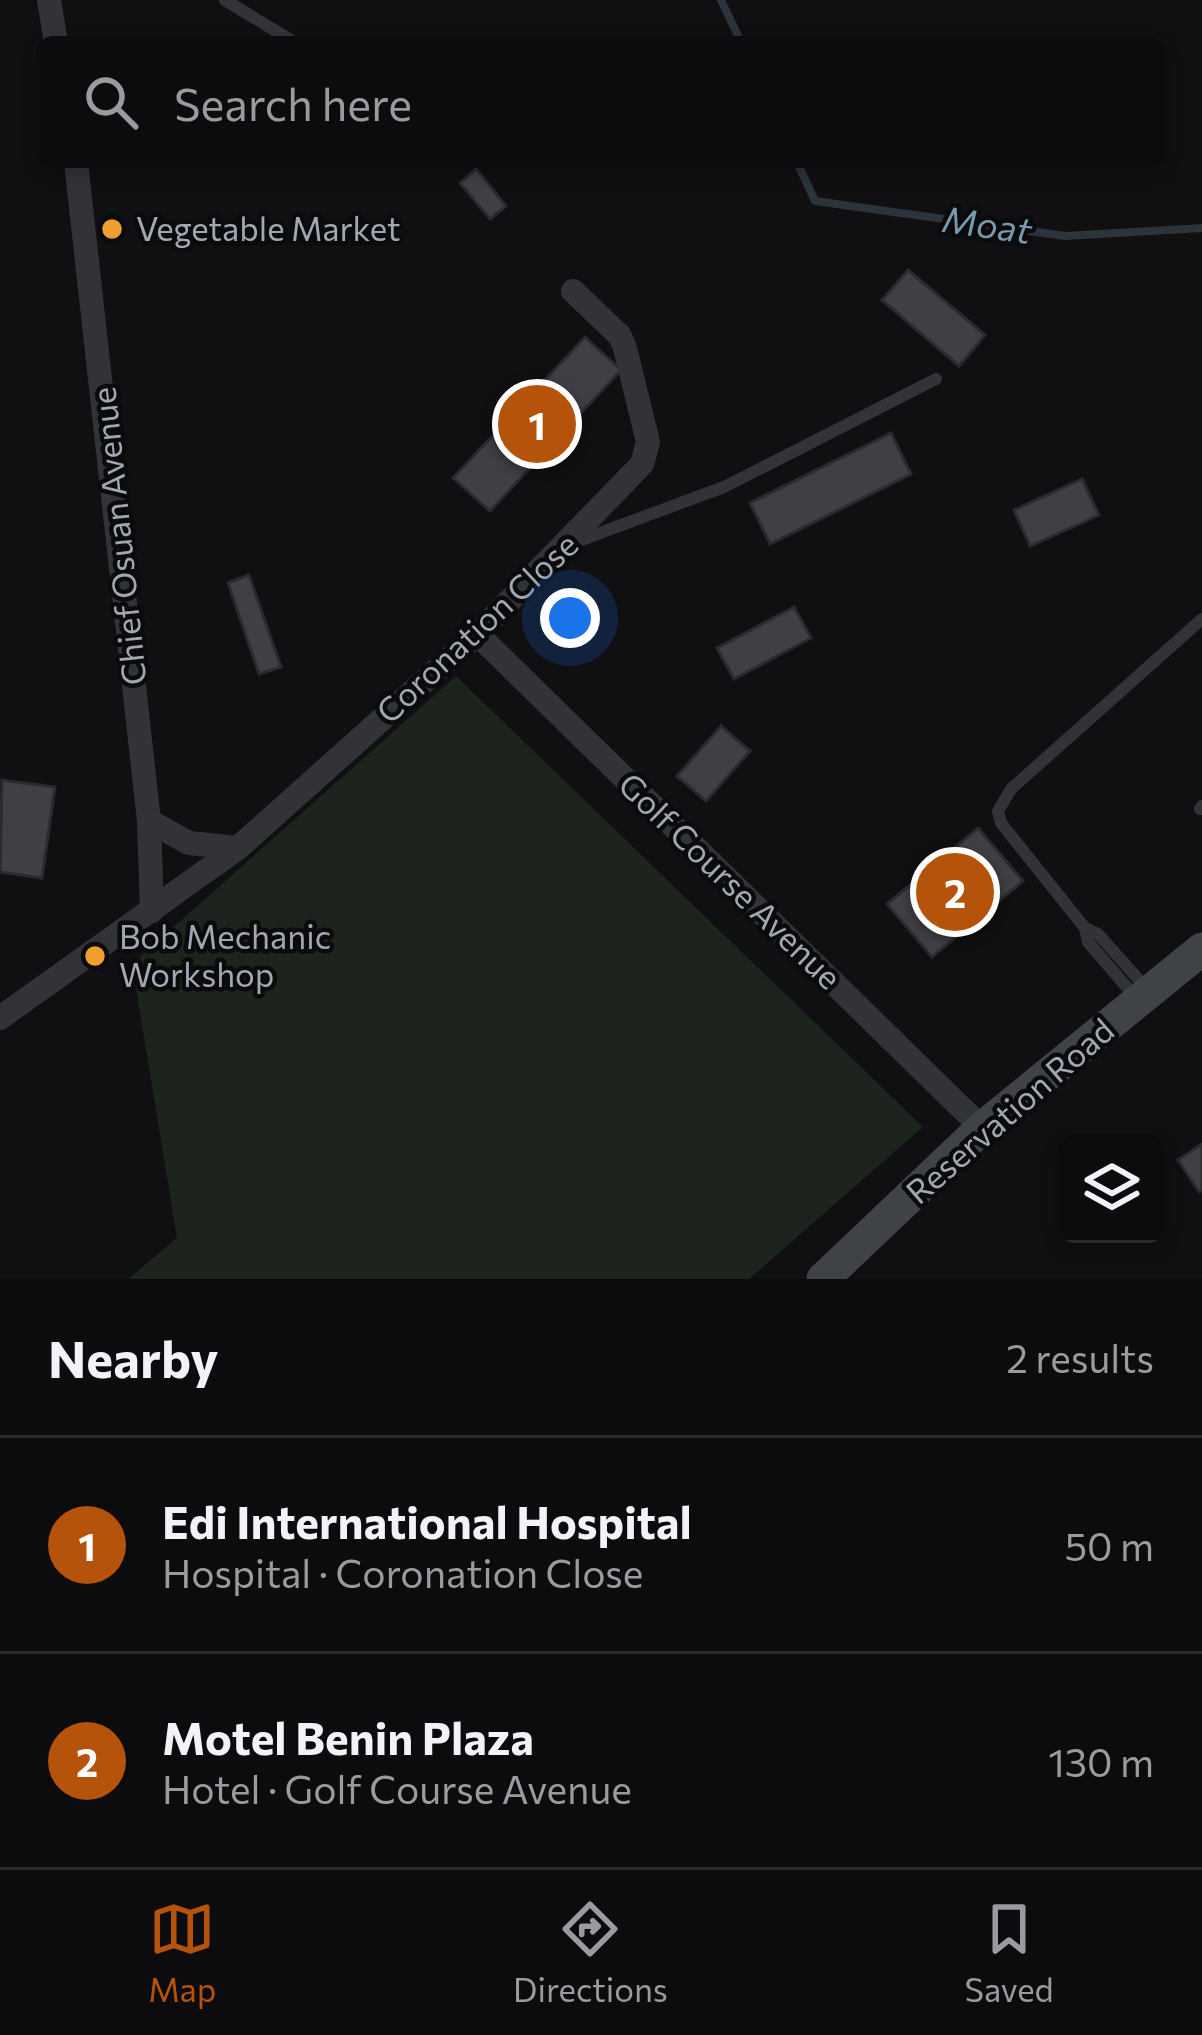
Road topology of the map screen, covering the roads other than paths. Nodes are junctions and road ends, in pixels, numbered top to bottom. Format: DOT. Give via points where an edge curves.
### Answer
graph roads {
  1 [pos="50,0"];
  2 [pos="225,0"];
  3 [pos="55,36"];
  4 [pos="283,36"];
  5 [pos="77,168"];
  6 [pos="573,291"];
  7 [pos="935,379"];
  8 [pos="566,545"];
  9 [pos="1202,619"];
  10 [pos="477,634"];
  11 [pos="149,821"];
  12 [pos="238,848"];
  13 [pos="152,911"];
  14 [pos="1202,949"];
  15 [pos="1144,996"];
  16 [pos="0,1018"];
  17 [pos="982,1128"];
  18 [pos="824,1279"];
  1 -- 3 [label="street"];
  2 -- 4 [label="lane"];
  5 -- 11 [label="street, Chief Osuan Avenue"];
  6 -- 8 [label="street, Coronation Close" via="620,336 648,442 642,464"];
  7 -- 8 [label="lane" via="724,487"];
  8 -- 10 [label="street, Coronation Close"];
  9 -- 15 [label="lane" via="1002,800 1001,823"];
  10 -- 12 [label="street, Coronation Close"];
  10 -- 17 [label="street, Golf Course Avenue"];
  11 -- 12 [label="street" via="189,843"];
  11 -- 13 [label="street, Chief Osuan Avenue"];
  12 -- 13 [label="street, Coronation Close"];
  13 -- 16 [label="street, Coronation Close"];
  14 -- 15 [label="street, Reservation Road"];
  15 -- 17 [label="street, Reservation Road"];
  17 -- 18 [label="street, Reservation Road"];
}
